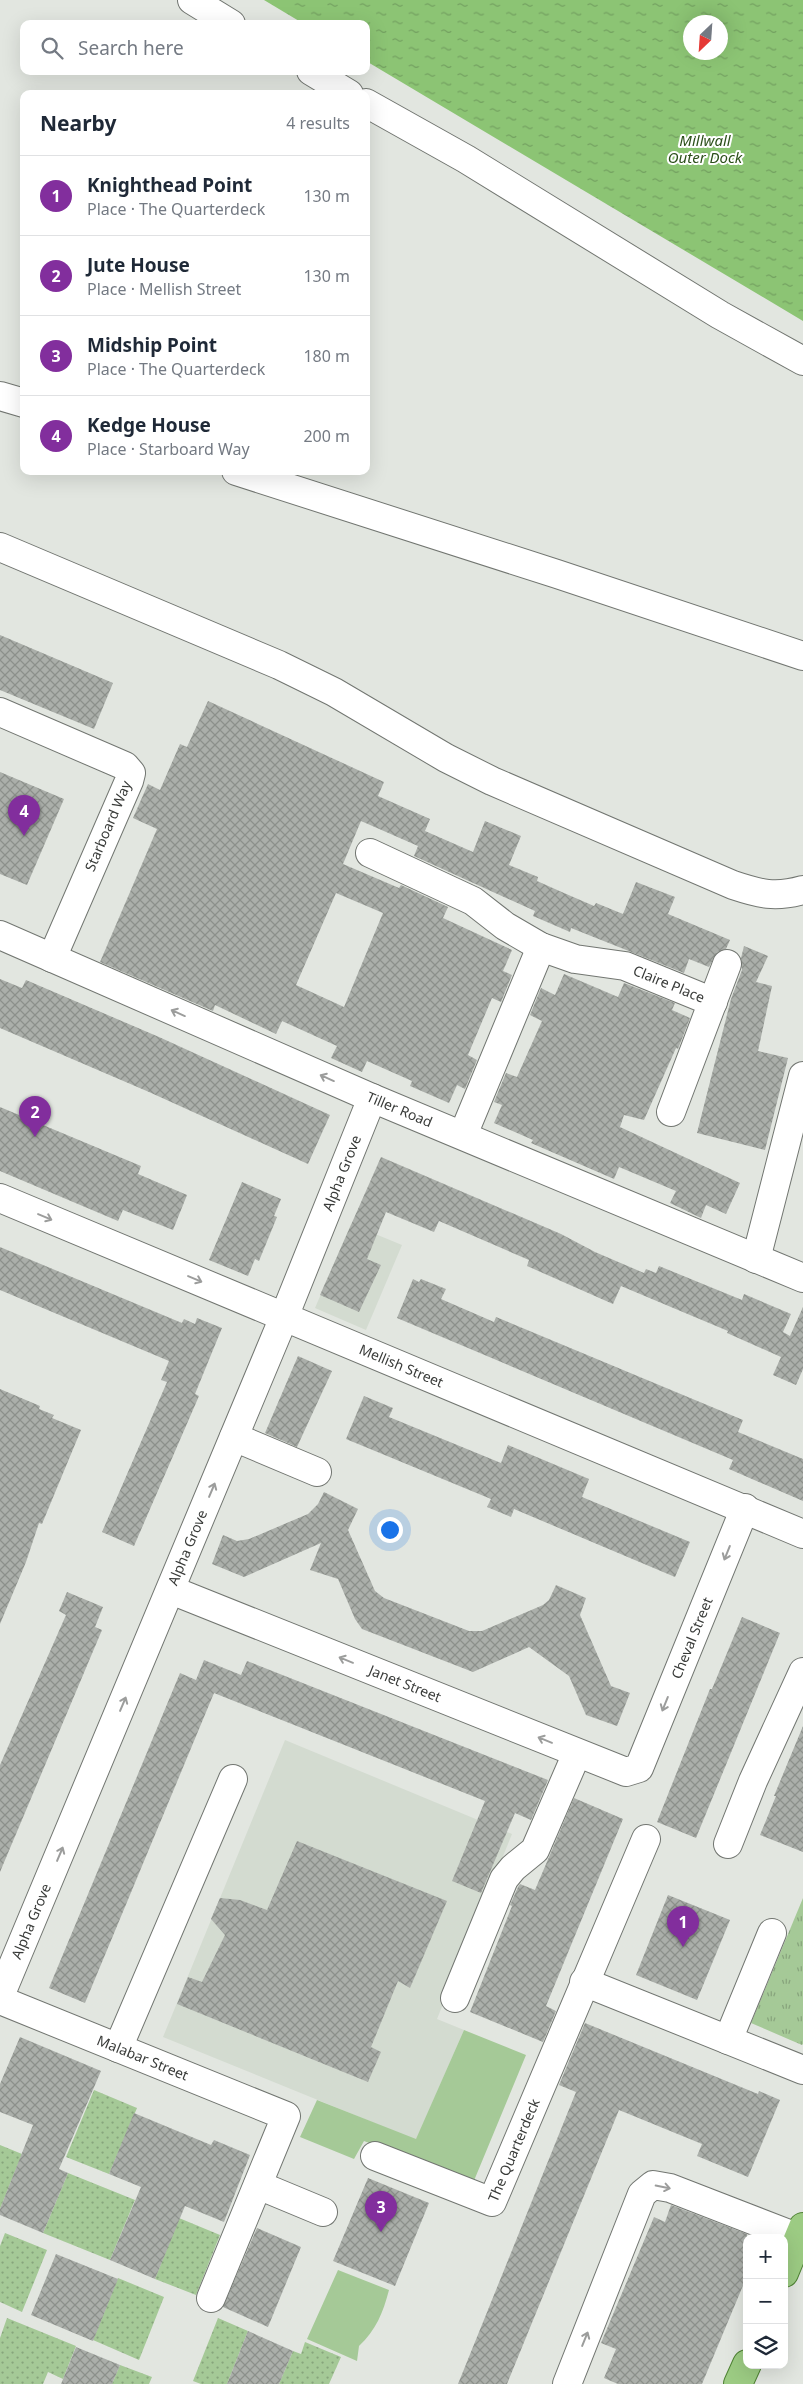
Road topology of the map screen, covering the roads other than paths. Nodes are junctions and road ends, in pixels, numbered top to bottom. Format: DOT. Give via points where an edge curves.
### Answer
graph roads {
  1 [pos="192,0"];
  2 [pos="225,20"];
  3 [pos="318,75"];
  4 [pos="342,90"];
  5 [pos="370,105"];
  6 [pos="803,361"];
  7 [pos="0,396"];
  8 [pos="20,402"];
  9 [pos="249,475"];
  10 [pos="0,547"];
  11 [pos="803,656"];
  12 [pos="0,712"];
  13 [pos="370,853"];
  14 [pos="803,890"];
  15 [pos="0,935"];
  16 [pos="540,947"];
  17 [pos="52,958"];
  18 [pos="727,964"];
  19 [pos="713,1002"];
  20 [pos="803,1076"];
  21 [pos="372,1098"];
  22 [pos="671,1112"];
  23 [pos="463,1135"];
  24 [pos="0,1198"];
  25 [pos="756,1258"];
  26 [pos="803,1278"];
  27 [pos="284,1317"];
  28 [pos="234,1437"];
  29 [pos="318,1472"];
  30 [pos="745,1508"];
  31 [pos="803,1534"];
  32 [pos="171,1590"];
  33 [pos="803,1672"];
  34 [pos="577,1753"];
  35 [pos="639,1768"];
  36 [pos="233,1779"];
  37 [pos="646,1839"];
  38 [pos="728,1844"];
  39 [pos="772,1934"];
  40 [pos="584,1982"];
  41 [pos="0,1996"];
  42 [pos="455,1998"];
  43 [pos="0,2000"];
  44 [pos="728,2040"];
  45 [pos="118,2048"];
  46 [pos="803,2070"];
  47 [pos="375,2156"];
  48 [pos="258,2185"];
  49 [pos="323,2212"];
  50 [pos="801,2233"];
  51 [pos="788,2263"];
  52 [pos="211,2298"];
  53 [pos="745,2369"];
  54 [pos="567,2384"];
  55 [pos="738,2384"];
  1 -- 2 [label="street"];
  3 -- 4 [label="street"];
  5 -- 6 [label="street" via="466,159 720,315"];
  7 -- 8 [label="street"];
  9 -- 11 [label="street"];
  10 -- 14 [label="street" via="279,665 334,692 446,758 492,781 733,885 760,894 784,895"];
  12 -- 17 [label="street, Starboard Way" via="124,766 131,773"];
  13 -- 16 [label="street, Claire Place" via="473,901"];
  15 -- 17 [label="street, Tiller Road"];
  16 -- 19 [label="street, Claire Place" via="575,959 625,966"];
  16 -- 23 [label="street"];
  21 -- 17 [label="street, Tiller Road, one-way"];
  18 -- 19 [label="street"];
  19 -- 22 [label="street, Claire Place"];
  20 -- 25 [label="street"];
  21 -- 23 [label="street, Tiller Road"];
  21 -- 27 [label="street, Alpha Grove"];
  23 -- 25 [label="street, Tiller Road"];
  24 -- 27 [label="street, Mellish Street, one-way"];
  25 -- 26 [label="street, Tiller Road"];
  27 -- 28 [label="street, Alpha Grove"];
  27 -- 30 [label="street, Mellish Street"];
  28 -- 29 [label="street"];
  32 -- 28 [label="street, Alpha Grove, one-way"];
  30 -- 31 [label="street, Mellish Street"];
  30 -- 35 [label="street, Cheval Street, one-way"];
  34 -- 32 [label="street, Janet Street, one-way"];
  41 -- 32 [label="street, Alpha Grove, one-way"];
  33 -- 38 [label="street"];
  34 -- 35 [label="street, Janet Street" via="626,1772"];
  34 -- 42 [label="street" via="535,1850 504,1879"];
  36 -- 45 [label="street"];
  37 -- 40 [label="street, The Quarterdeck"];
  39 -- 44 [label="street"];
  40 -- 44 [label="street"];
  40 -- 47 [label="street, The Quarterdeck" via="492,2202"];
  43 -- 45 [label="street, Malabar Street"];
  44 -- 46 [label="street"];
  45 -- 48 [label="street, Malabar Street" via="286,2116"];
  48 -- 49 [label="street"];
  48 -- 52 [label="street"];
  50 -- 51 [label="main road"];
  54 -- 50 [label="street, one-way" via="642,2194 653,2185"];
  53 -- 55 [label="main road"];
}
